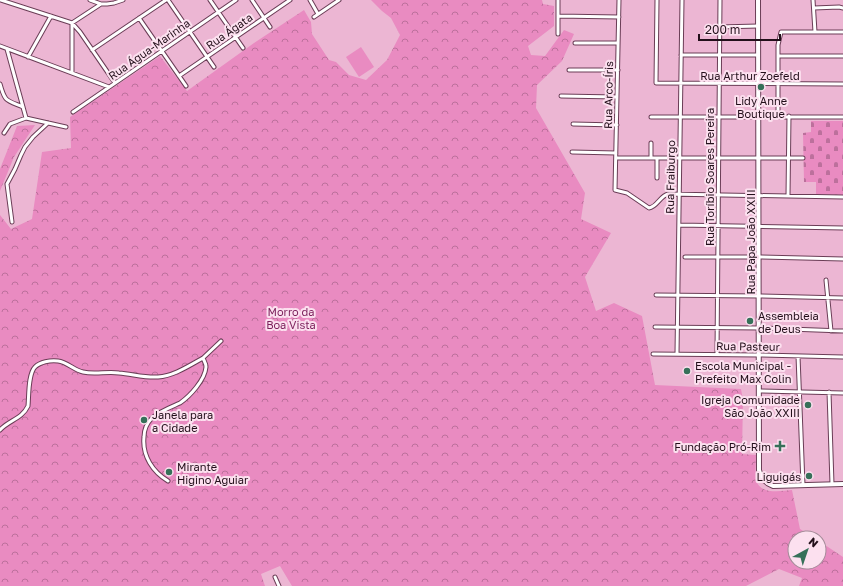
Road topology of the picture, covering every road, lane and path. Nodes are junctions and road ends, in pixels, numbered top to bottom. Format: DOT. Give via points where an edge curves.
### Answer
graph roads {
  1 [pos="1,0"];
  2 [pos="90,0"];
  3 [pos="123,0"];
  4 [pos="167,0"];
  5 [pos="210,0"];
  6 [pos="236,0"];
  7 [pos="252,0"];
  8 [pos="290,0"];
  9 [pos="310,0"];
  10 [pos="339,0"];
  11 [pos="558,0"];
  12 [pos="619,0"];
  13 [pos="657,0"];
  14 [pos="682,0"];
  15 [pos="720,0"];
  16 [pos="758,0"];
  17 [pos="813,0"];
  18 [pos="101,4"];
  19 [pos="814,8"];
  20 [pos="843,8"];
  21 [pos="218,12"];
  22 [pos="318,14"];
  23 [pos="51,16"];
  24 [pos="558,16"];
  25 [pos="314,17"];
  26 [pos="619,17"];
  27 [pos="139,18"];
  28 [pos="264,18"];
  29 [pos="72,23"];
  30 [pos="758,26"];
  31 [pos="270,27"];
  32 [pos="719,27"];
  33 [pos="190,32"];
  34 [pos="815,32"];
  35 [pos="843,32"];
  36 [pos="558,34"];
  37 [pos="236,37"];
  38 [pos="574,43"];
  39 [pos="618,43"];
  40 [pos="0,46"];
  41 [pos="243,48"];
  42 [pos="7,49"];
  43 [pos="92,50"];
  44 [pos="162,51"];
  45 [pos="681,55"];
  46 [pos="719,55"];
  47 [pos="758,55"];
  48 [pos="28,56"];
  49 [pos="778,56"];
  50 [pos="843,56"];
  51 [pos="207,57"];
  52 [pos="214,67"];
  53 [pos="570,70"];
  54 [pos="618,70"];
  55 [pos="72,73"];
  56 [pos="179,76"];
  57 [pos="115,83"];
  58 [pos="0,84"];
  59 [pos="681,84"];
  60 [pos="719,84"];
  61 [pos="758,84"];
  62 [pos="778,84"];
  63 [pos="843,84"];
  64 [pos="186,86"];
  65 [pos="109,87"];
  66 [pos="561,96"];
  67 [pos="617,97"];
  68 [pos="23,108"];
  69 [pos="72,112"];
  70 [pos="680,116"];
  71 [pos="719,116"];
  72 [pos="758,116"];
  73 [pos="778,116"];
  74 [pos="789,116"];
  75 [pos="651,117"];
  76 [pos="843,117"];
  77 [pos="26,118"];
  78 [pos="48,123"];
  79 [pos="574,124"];
  80 [pos="617,125"];
  81 [pos="66,127"];
  82 [pos="4,133"];
  83 [pos="651,143"];
  84 [pos="572,152"];
  85 [pos="616,153"];
  86 [pos="616,158"];
  87 [pos="651,158"];
  88 [pos="657,158"];
  89 [pos="680,158"];
  90 [pos="719,158"];
  91 [pos="758,158"];
  92 [pos="788,158"];
  93 [pos="803,158"];
  94 [pos="657,178"];
  95 [pos="679,194"];
  96 [pos="718,195"];
  97 [pos="758,196"];
  98 [pos="788,196"];
  99 [pos="843,197"];
  100 [pos="12,222"];
  101 [pos="679,225"];
  102 [pos="718,226"];
  103 [pos="759,226"];
  104 [pos="843,228"];
  105 [pos="685,257"];
  106 [pos="718,257"];
  107 [pos="759,257"];
  108 [pos="843,259"];
  109 [pos="826,280"];
  110 [pos="656,295"];
  111 [pos="678,295"];
  112 [pos="718,295"];
  113 [pos="759,296"];
  114 [pos="828,298"];
  115 [pos="843,298"];
  116 [pos="655,327"];
  117 [pos="678,328"];
  118 [pos="718,328"];
  119 [pos="759,328"];
  120 [pos="831,331"];
  121 [pos="843,331"];
  122 [pos="221,341"];
  123 [pos="653,354"];
  124 [pos="677,354"];
  125 [pos="717,354"];
  126 [pos="759,354"];
  127 [pos="798,356"];
  128 [pos="843,356"];
  129 [pos="203,358"];
  130 [pos="759,391"];
  131 [pos="800,392"];
  132 [pos="829,392"];
  133 [pos="843,393"];
  134 [pos="0,430"];
  135 [pos="168,481"];
  136 [pos="832,484"];
  137 [pos="843,484"];
  138 [pos="803,485"];
  139 [pos="275,576"];
  140 [pos="279,586"];
  1 -- 23 [label="street"];
  2 -- 18 [label="street"];
  3 -- 18 [label="street" via="114,4"];
  4 -- 27 [label="street"];
  4 -- 33 [label="street"];
  5 -- 21 [label="street"];
  6 -- 21 [label="street, Rua Água-Marinha"];
  7 -- 28 [label="street"];
  8 -- 28 [label="street, Rua Ágata"];
  9 -- 22 [label="street"];
  10 -- 22 [label="street"];
  11 -- 24 [label="street"];
  12 -- 26 [label="street, Rua Arco-Íris"];
  13 -- 59 [label="street, Rua Arthur Zoefeld" via="656,83"];
  14 -- 45 [label="street, Rua Fraiburgo"];
  15 -- 32 [label="street, Rua Toríbio Soares Pereira"];
  16 -- 30 [label="main road, Rua Papa João XXIII"];
  17 -- 19 [label="street"];
  18 -- 29 [label="street"];
  19 -- 20 [label="street"];
  19 -- 34 [label="street"];
  21 -- 33 [label="street, Rua Água-Marinha"];
  21 -- 37 [label="street"];
  22 -- 25 [label="street"];
  23 -- 29 [label="street"];
  23 -- 48 [label="street"];
  24 -- 26 [label="street"];
  24 -- 36 [label="street"];
  26 -- 39 [label="street, Rua Arco-Íris"];
  27 -- 43 [label="street"];
  27 -- 44 [label="street"];
  28 -- 31 [label="street"];
  28 -- 37 [label="street, Rua Ágata"];
  29 -- 43 [label="street"];
  29 -- 55 [label="street"];
  30 -- 32 [label="street"];
  30 -- 47 [label="main road, Rua Papa João XXIII"];
  32 -- 46 [label="street, Rua Toríbio Soares Pereira"];
  33 -- 44 [label="street, Rua Água-Marinha"];
  33 -- 51 [label="street"];
  34 -- 35 [label="street"];
  34 -- 49 [label="street" via="781,32"];
  37 -- 41 [label="street"];
  37 -- 51 [label="street, Rua Ágata"];
  38 -- 39 [label="street"];
  39 -- 54 [label="street, Rua Arco-Íris"];
  40 -- 42 [label="street"];
  42 -- 48 [label="street"];
  42 -- 68 [label="street"];
  43 -- 57 [label="street"];
  44 -- 56 [label="street"];
  44 -- 57 [label="street, Rua Água-Marinha"];
  45 -- 46 [label="street"];
  45 -- 59 [label="street, Rua Fraiburgo"];
  46 -- 47 [label="street"];
  46 -- 60 [label="street, Rua Toríbio Soares Pereira"];
  47 -- 61 [label="main road, Rua Papa João XXIII"];
  48 -- 55 [label="street"];
  49 -- 50 [label="street"];
  49 -- 62 [label="street"];
  51 -- 52 [label="street"];
  51 -- 56 [label="street, Rua Ágata"];
  53 -- 54 [label="street"];
  54 -- 67 [label="street, Rua Arco-Íris"];
  55 -- 65 [label="street"];
  56 -- 64 [label="street"];
  57 -- 65 [label="street, Rua Água-Marinha"];
  58 -- 68 [label="street" via="3,96"];
  59 -- 60 [label="street, Rua Arthur Zoefeld"];
  59 -- 70 [label="street, Rua Fraiburgo"];
  60 -- 61 [label="street, Rua Arthur Zoefeld"];
  60 -- 71 [label="street, Rua Toríbio Soares Pereira"];
  61 -- 62 [label="street, Rua Arthur Zoefeld"];
  61 -- 72 [label="main road, Rua Papa João XXIII"];
  62 -- 63 [label="street, Rua Arthur Zoefeld"];
  62 -- 73 [label="street"];
  65 -- 69 [label="street, Rua Água-Marinha"];
  66 -- 67 [label="street"];
  67 -- 80 [label="street, Rua Arco-Íris"];
  68 -- 77 [label="street"];
  70 -- 71 [label="street"];
  70 -- 75 [label="street"];
  70 -- 89 [label="street, Rua Fraiburgo"];
  71 -- 72 [label="street"];
  71 -- 90 [label="street, Rua Toríbio Soares Pereira"];
  72 -- 73 [label="street"];
  72 -- 91 [label="main road, Rua Papa João XXIII"];
  73 -- 74 [label="street"];
  74 -- 76 [label="street"];
  74 -- 92 [label="street"];
  77 -- 78 [label="street"];
  77 -- 82 [label="street" via="10,124"];
  78 -- 81 [label="street"];
  78 -- 100 [label="street" via="25,147 7,184"];
  79 -- 80 [label="street"];
  80 -- 85 [label="street, Rua Arco-Íris"];
  83 -- 87 [label="street"];
  84 -- 85 [label="street"];
  85 -- 86 [label="street, Rua Arco-Íris"];
  86 -- 87 [label="street"];
  86 -- 95 [label="street, Rua Arco-Íris" via="615,190 627,193 649,208 664,195"];
  87 -- 88 [label="street"];
  88 -- 89 [label="street"];
  88 -- 94 [label="street"];
  89 -- 90 [label="street"];
  89 -- 95 [label="street, Rua Fraiburgo"];
  90 -- 91 [label="street"];
  90 -- 96 [label="street, Rua Toríbio Soares Pereira"];
  91 -- 92 [label="street"];
  91 -- 97 [label="main road, Rua Papa João XXIII"];
  92 -- 93 [label="street"];
  92 -- 98 [label="street"];
  95 -- 96 [label="street"];
  95 -- 101 [label="street, Rua Fraiburgo"];
  96 -- 97 [label="street"];
  96 -- 102 [label="street, Rua Toríbio Soares Pereira"];
  97 -- 98 [label="street"];
  97 -- 103 [label="main road, Rua Papa João XXIII"];
  98 -- 99 [label="street"];
  101 -- 102 [label="street"];
  101 -- 111 [label="street, Rua Fraiburgo"];
  102 -- 103 [label="street"];
  102 -- 106 [label="street, Rua Toríbio Soares Pereira"];
  103 -- 104 [label="street"];
  103 -- 107 [label="main road, Rua Papa João XXIII"];
  105 -- 106 [label="street"];
  106 -- 107 [label="street"];
  106 -- 112 [label="street, Rua Toríbio Soares Pereira"];
  107 -- 108 [label="street"];
  107 -- 113 [label="main road, Rua Papa João XXIII"];
  109 -- 114 [label="street"];
  110 -- 111 [label="street"];
  111 -- 112 [label="street"];
  111 -- 117 [label="street, Rua Fraiburgo"];
  112 -- 113 [label="street"];
  112 -- 118 [label="street, Rua Toríbio Soares Pereira"];
  113 -- 114 [label="street"];
  113 -- 119 [label="main road, Rua Papa João XXIII"];
  114 -- 115 [label="street"];
  114 -- 120 [label="street"];
  116 -- 117 [label="street"];
  117 -- 118 [label="street"];
  117 -- 124 [label="street, Rua Fraiburgo"];
  118 -- 119 [label="street"];
  118 -- 125 [label="street, Rua Toríbio Soares Pereira"];
  119 -- 120 [label="street"];
  119 -- 126 [label="main road, Rua Papa João XXIII"];
  120 -- 121 [label="street"];
  122 -- 129 [label="street"];
  123 -- 124 [label="street, Rua Pasteur"];
  124 -- 125 [label="street, Rua Pasteur"];
  125 -- 126 [label="street, Rua Pasteur"];
  126 -- 127 [label="street, Rua Pasteur"];
  126 -- 130 [label="main road, Rua Papa João XXIII"];
  127 -- 128 [label="street, Rua Pasteur"];
  127 -- 131 [label="street"];
  129 -- 134 [label="street" via="171,374 159,377 115,372 86,373 64,362 44,362 32,371 26,411"];
  129 -- 135 [label="street" via="205,369 193,391 180,403 152,418 145,429 143,442 146,457 160,476"];
  130 -- 131 [label="street"];
  130 -- 138 [label="main road, Rua Papa João XXIII" via="761,477 766,483 776,487"];
  131 -- 132 [label="street"];
  131 -- 138 [label="street"];
  132 -- 133 [label="street"];
  132 -- 136 [label="street"];
  136 -- 137 [label="main road"];
  136 -- 138 [label="main road"];
  139 -- 140 [label="street"];
}
